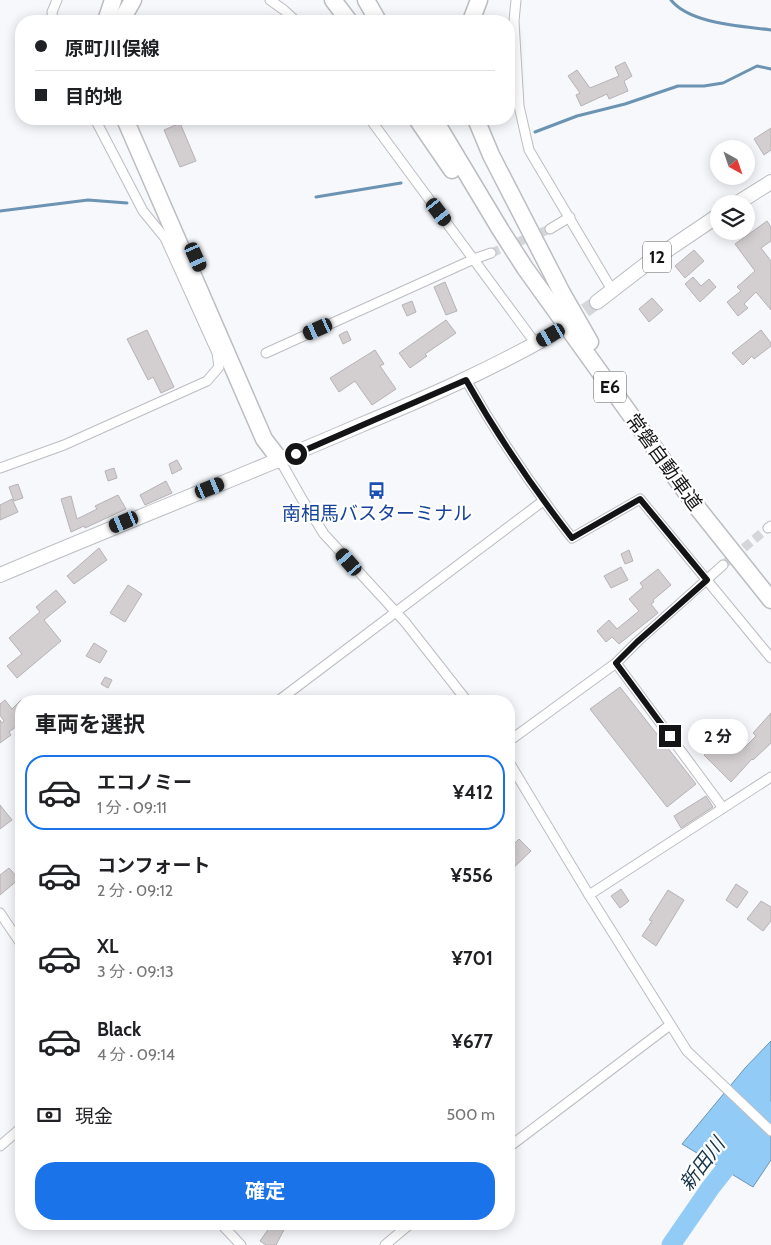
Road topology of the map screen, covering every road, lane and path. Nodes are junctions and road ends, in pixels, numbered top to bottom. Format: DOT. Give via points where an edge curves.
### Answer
graph roads {
  1 [pos="57,0"];
  2 [pos="107,0"];
  3 [pos="112,0"];
  4 [pos="126,0"];
  5 [pos="133,0"];
  6 [pos="270,0"];
  7 [pos="333,0"];
  8 [pos="366,0"];
  9 [pos="479,0"];
  10 [pos="516,0"];
  11 [pos="52,15"];
  12 [pos="106,15"];
  13 [pos="108,15"];
  14 [pos="122,15"];
  15 [pos="124,15"];
  16 [pos="289,15"];
  17 [pos="344,15"];
  18 [pos="375,15"];
  19 [pos="473,15"];
  20 [pos="515,15"];
  21 [pos="515,38"];
  22 [pos="98,125"];
  23 [pos="128,125"];
  24 [pos="140,125"];
  25 [pos="374,125"];
  26 [pos="421,125"];
  27 [pos="438,125"];
  28 [pos="478,125"];
  29 [pos="771,182"];
  30 [pos="750,195"];
  31 [pos="570,218"];
  32 [pos="710,221"];
  33 [pos="550,230"];
  34 [pos="491,253"];
  35 [pos="474,259"];
  36 [pos="526,268"];
  37 [pos="612,290"];
  38 [pos="597,302"];
  39 [pos="551,335"];
  40 [pos="536,344"];
  41 [pos="266,353"];
  42 [pos="466,380"];
  43 [pos="280,460"];
  44 [pos="0,468"];
  45 [pos="543,501"];
  46 [pos="696,506"];
  47 [pos="723,565"];
  48 [pos="0,575"];
  49 [pos="707,580"];
  50 [pos="771,600"];
  51 [pos="396,613"];
  52 [pos="771,658"];
  53 [pos="616,663"];
  54 [pos="286,695"];
  55 [pos="463,695"];
  56 [pos="515,737"];
  57 [pos="515,772"];
  58 [pos="771,777"];
  59 [pos="723,808"];
  60 [pos="589,895"];
  61 [pos="0,913"];
  62 [pos="15,935"];
  63 [pos="670,1025"];
  64 [pos="771,1131"];
  65 [pos="15,1133"];
  66 [pos="515,1143"];
  67 [pos="0,1146"];
  68 [pos="227,1230"];
  69 [pos="403,1230"];
  70 [pos="241,1245"];
  71 [pos="385,1245"];
  1 -- 11 [label="street"];
  2 -- 12 [label="highway"];
  3 -- 13 [label="highway"];
  4 -- 14 [label="highway"];
  5 -- 15 [label="highway"];
  6 -- 16 [label="street"];
  7 -- 17 [label="highway"];
  8 -- 18 [label="highway"];
  9 -- 19 [label="highway"];
  10 -- 20 [label="street"];
  21 -- 31 [label="street" via="519,106 529,150"];
  22 -- 44 [label="street" via="143,211 165,238 218,353 219,367 207,381 64,445"];
  23 -- 43 [label="highway" via="264,439"];
  24 -- 43 [label="highway"];
  25 -- 35 [label="street"];
  26 -- 36 [label="highway" via="471,198"];
  27 -- 36 [label="highway, 常磐自動車道 / E6"];
  28 -- 46 [label="highway" via="582,330"];
  29 -- 30 [label="main road"];
  31 -- 33 [label="street"];
  31 -- 37 [label="street"];
  32 -- 37 [label="main road, 12"];
  34 -- 35 [label="street"];
  35 -- 40 [label="street"];
  35 -- 41 [label="street"];
  36 -- 46 [label="highway, 常磐自動車道 / E6"];
  37 -- 38 [label="main road, 12"];
  39 -- 40 [label="main road"];
  40 -- 42 [label="main road"];
  42 -- 43 [label="main road"];
  42 -- 45 [label="street"];
  43 -- 48 [label="main road"];
  43 -- 51 [label="street" via="324,534"];
  45 -- 49 [label="street" via="572,538 640,499"];
  45 -- 51 [label="street"];
  46 -- 50 [label="highway, 常磐自動車道 / E6"];
  47 -- 49 [label="street"];
  49 -- 52 [label="street"];
  49 -- 53 [label="street"];
  51 -- 54 [label="street"];
  51 -- 55 [label="street"];
  53 -- 56 [label="street"];
  53 -- 59 [label="street"];
  57 -- 60 [label="street"];
  58 -- 59 [label="street"];
  59 -- 60 [label="street"];
  60 -- 63 [label="street"];
  61 -- 62 [label="street"];
  63 -- 64 [label="street" via="688,1052"];
  63 -- 66 [label="street"];
  65 -- 67 [label="street"];
  68 -- 70 [label="street"];
  69 -- 71 [label="street"];
}
